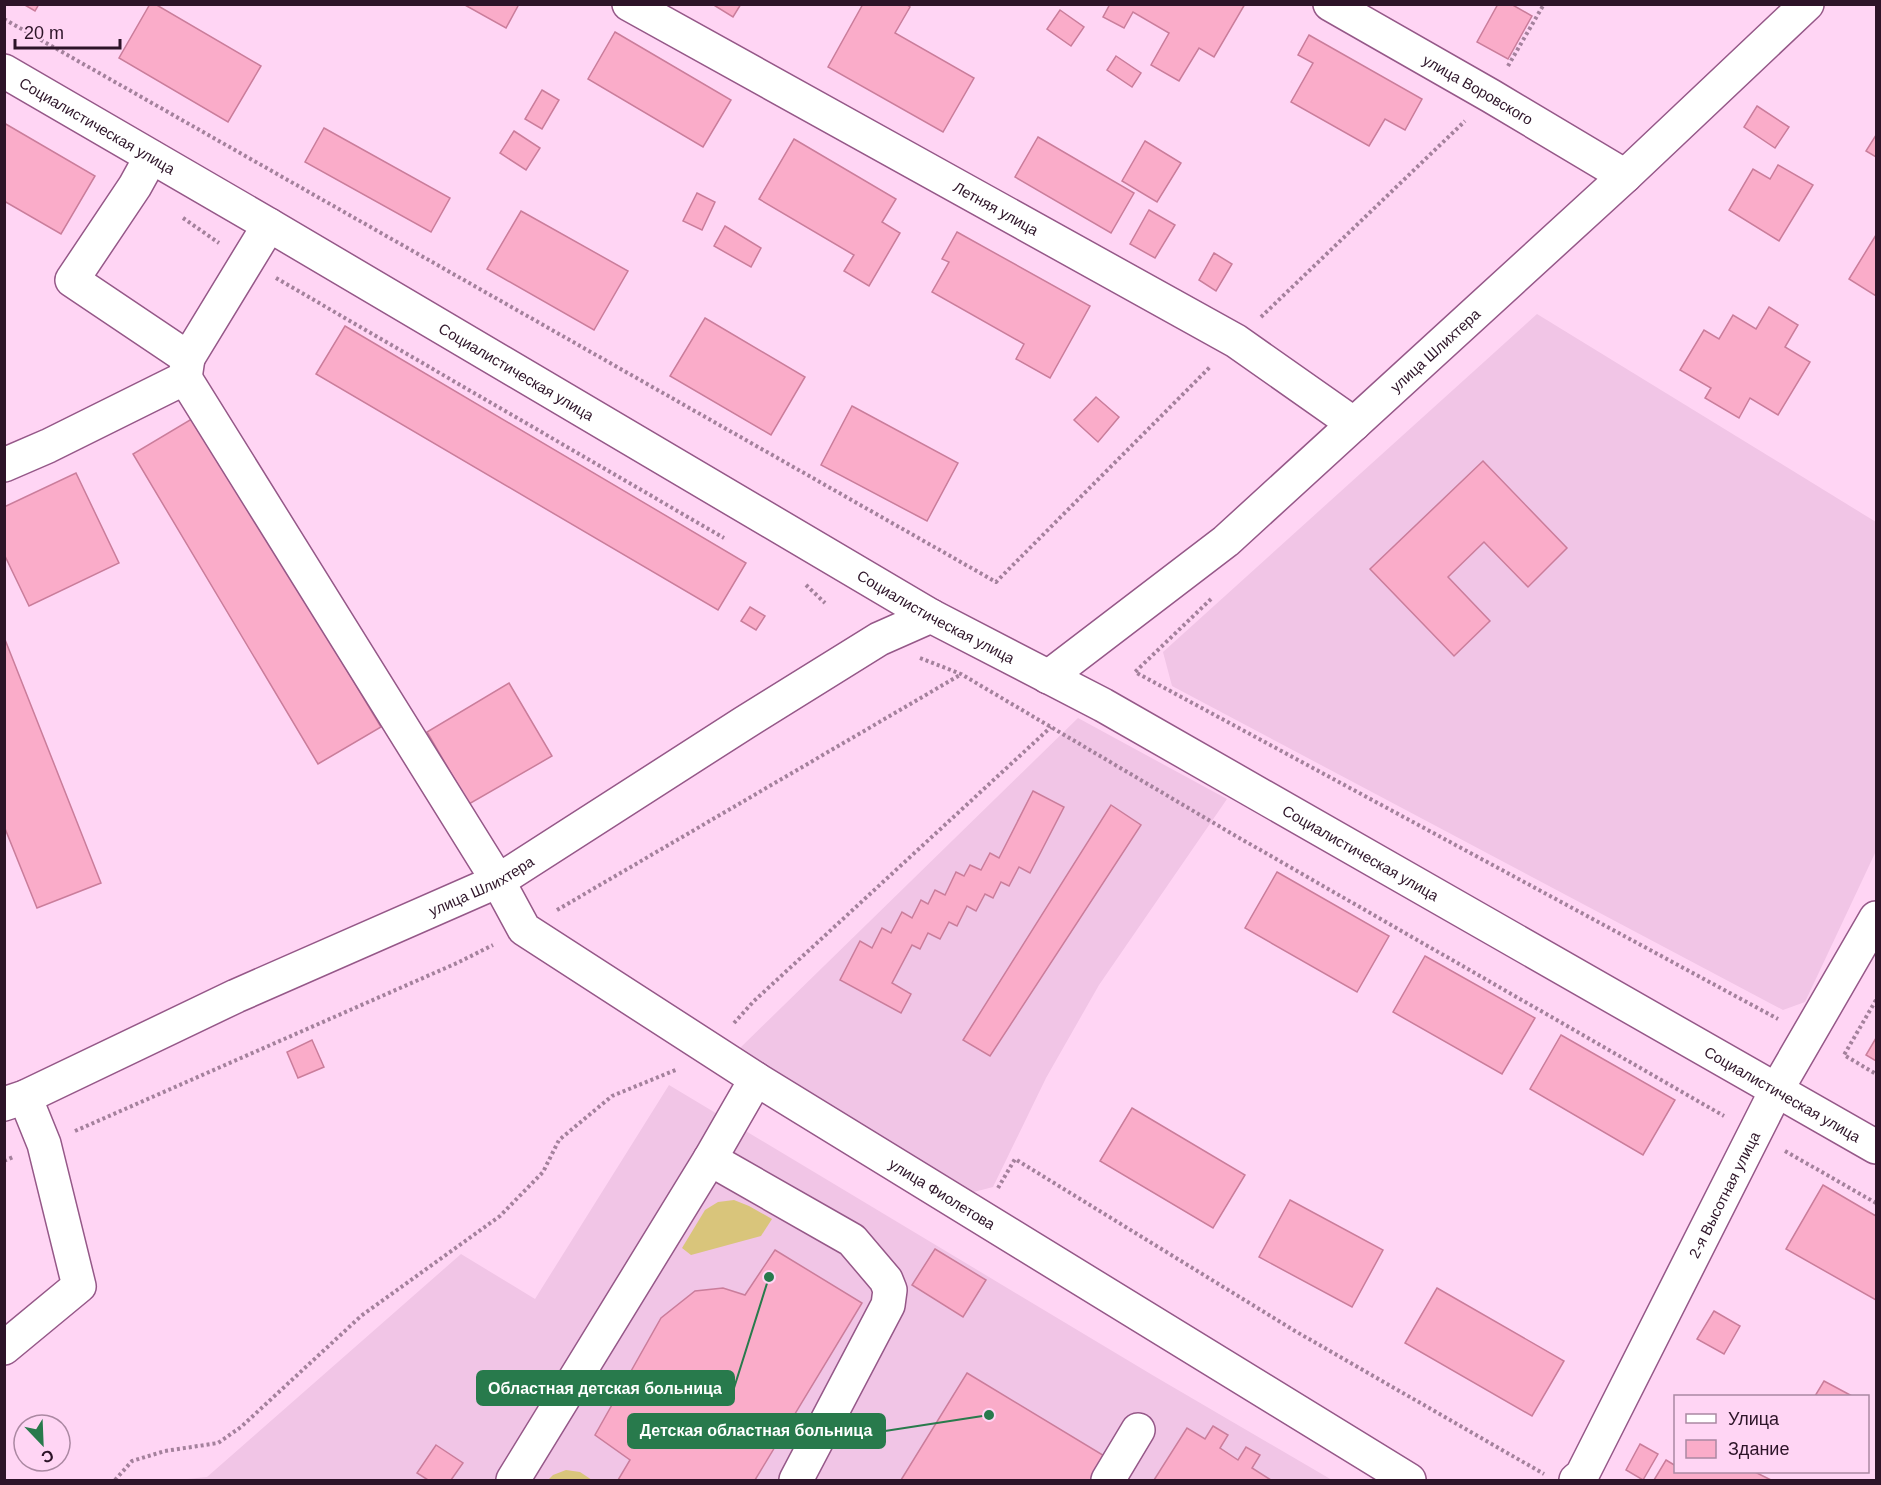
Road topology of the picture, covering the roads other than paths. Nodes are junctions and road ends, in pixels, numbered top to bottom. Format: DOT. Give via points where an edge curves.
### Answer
graph roads {
  1 [pos="629,4"];
  2 [pos="1330,4"];
  3 [pos="1807,4"];
  4 [pos="4,71"];
  5 [pos="151,157"];
  6 [pos="1625,176"];
  7 [pos="269,225"];
  8 [pos="187,368"];
  9 [pos="1354,424"];
  10 [pos="4,465"];
  11 [pos="931,616"];
  12 [pos="1048,677"];
  13 [pos="498,881"];
  14 [pos="1876,918"];
  15 [pos="756,1078"];
  16 [pos="1777,1089"];
  17 [pos="15,1101"];
  18 [pos="1876,1147"];
  19 [pos="710,1159"];
  20 [pos="4,1348"];
  21 [pos="1138,1430"];
  22 [pos="1573,1478"];
  23 [pos="513,1480"];
  24 [pos="796,1480"];
  25 [pos="1108,1480"];
  26 [pos="1409,1480"];
  1 -- 9 [label="street, Летняя улица" via="1236,341"];
  2 -- 6 [label="street, улица Воровского"];
  3 -- 6 [label="street, улица Шлихтера"];
  4 -- 5 [label="street, Социалистическая улица"];
  5 -- 7 [label="street, Социалистическая улица"];
  5 -- 8 [label="street" via="72,280"];
  6 -- 9 [label="street, улица Шлихтера"];
  7 -- 8 [label="street"];
  7 -- 11 [label="street, Социалистическая улица"];
  8 -- 10 [label="street" via="48,446"];
  8 -- 13 [label="street, улица Фиолетова"];
  9 -- 12 [label="street, улица Шлихтера" via="1226,541"];
  11 -- 12 [label="street, Социалистическая улица"];
  11 -- 13 [label="street, улица Шлихтера" via="879,639"];
  12 -- 16 [label="street, Социалистическая улица" via="1104,705"];
  13 -- 15 [label="street, улица Фиолетова" via="524,929"];
  13 -- 17 [label="street, улица Шлихтера" via="236,996"];
  14 -- 16 [label="street, 2-я Высотная улица"];
  15 -- 19 [label="street"];
  15 -- 26 [label="street, улица Фиолетова"];
  16 -- 18 [label="street, Социалистическая улица"];
  16 -- 22 [label="street, 2-я Высотная улица"];
  17 -- 20 [label="street" via="45,1144 79,1286"];
  19 -- 23 [label="street"];
  19 -- 24 [label="street" via="852,1240 890,1290 888,1305"];
  21 -- 25 [label="street"];
}
